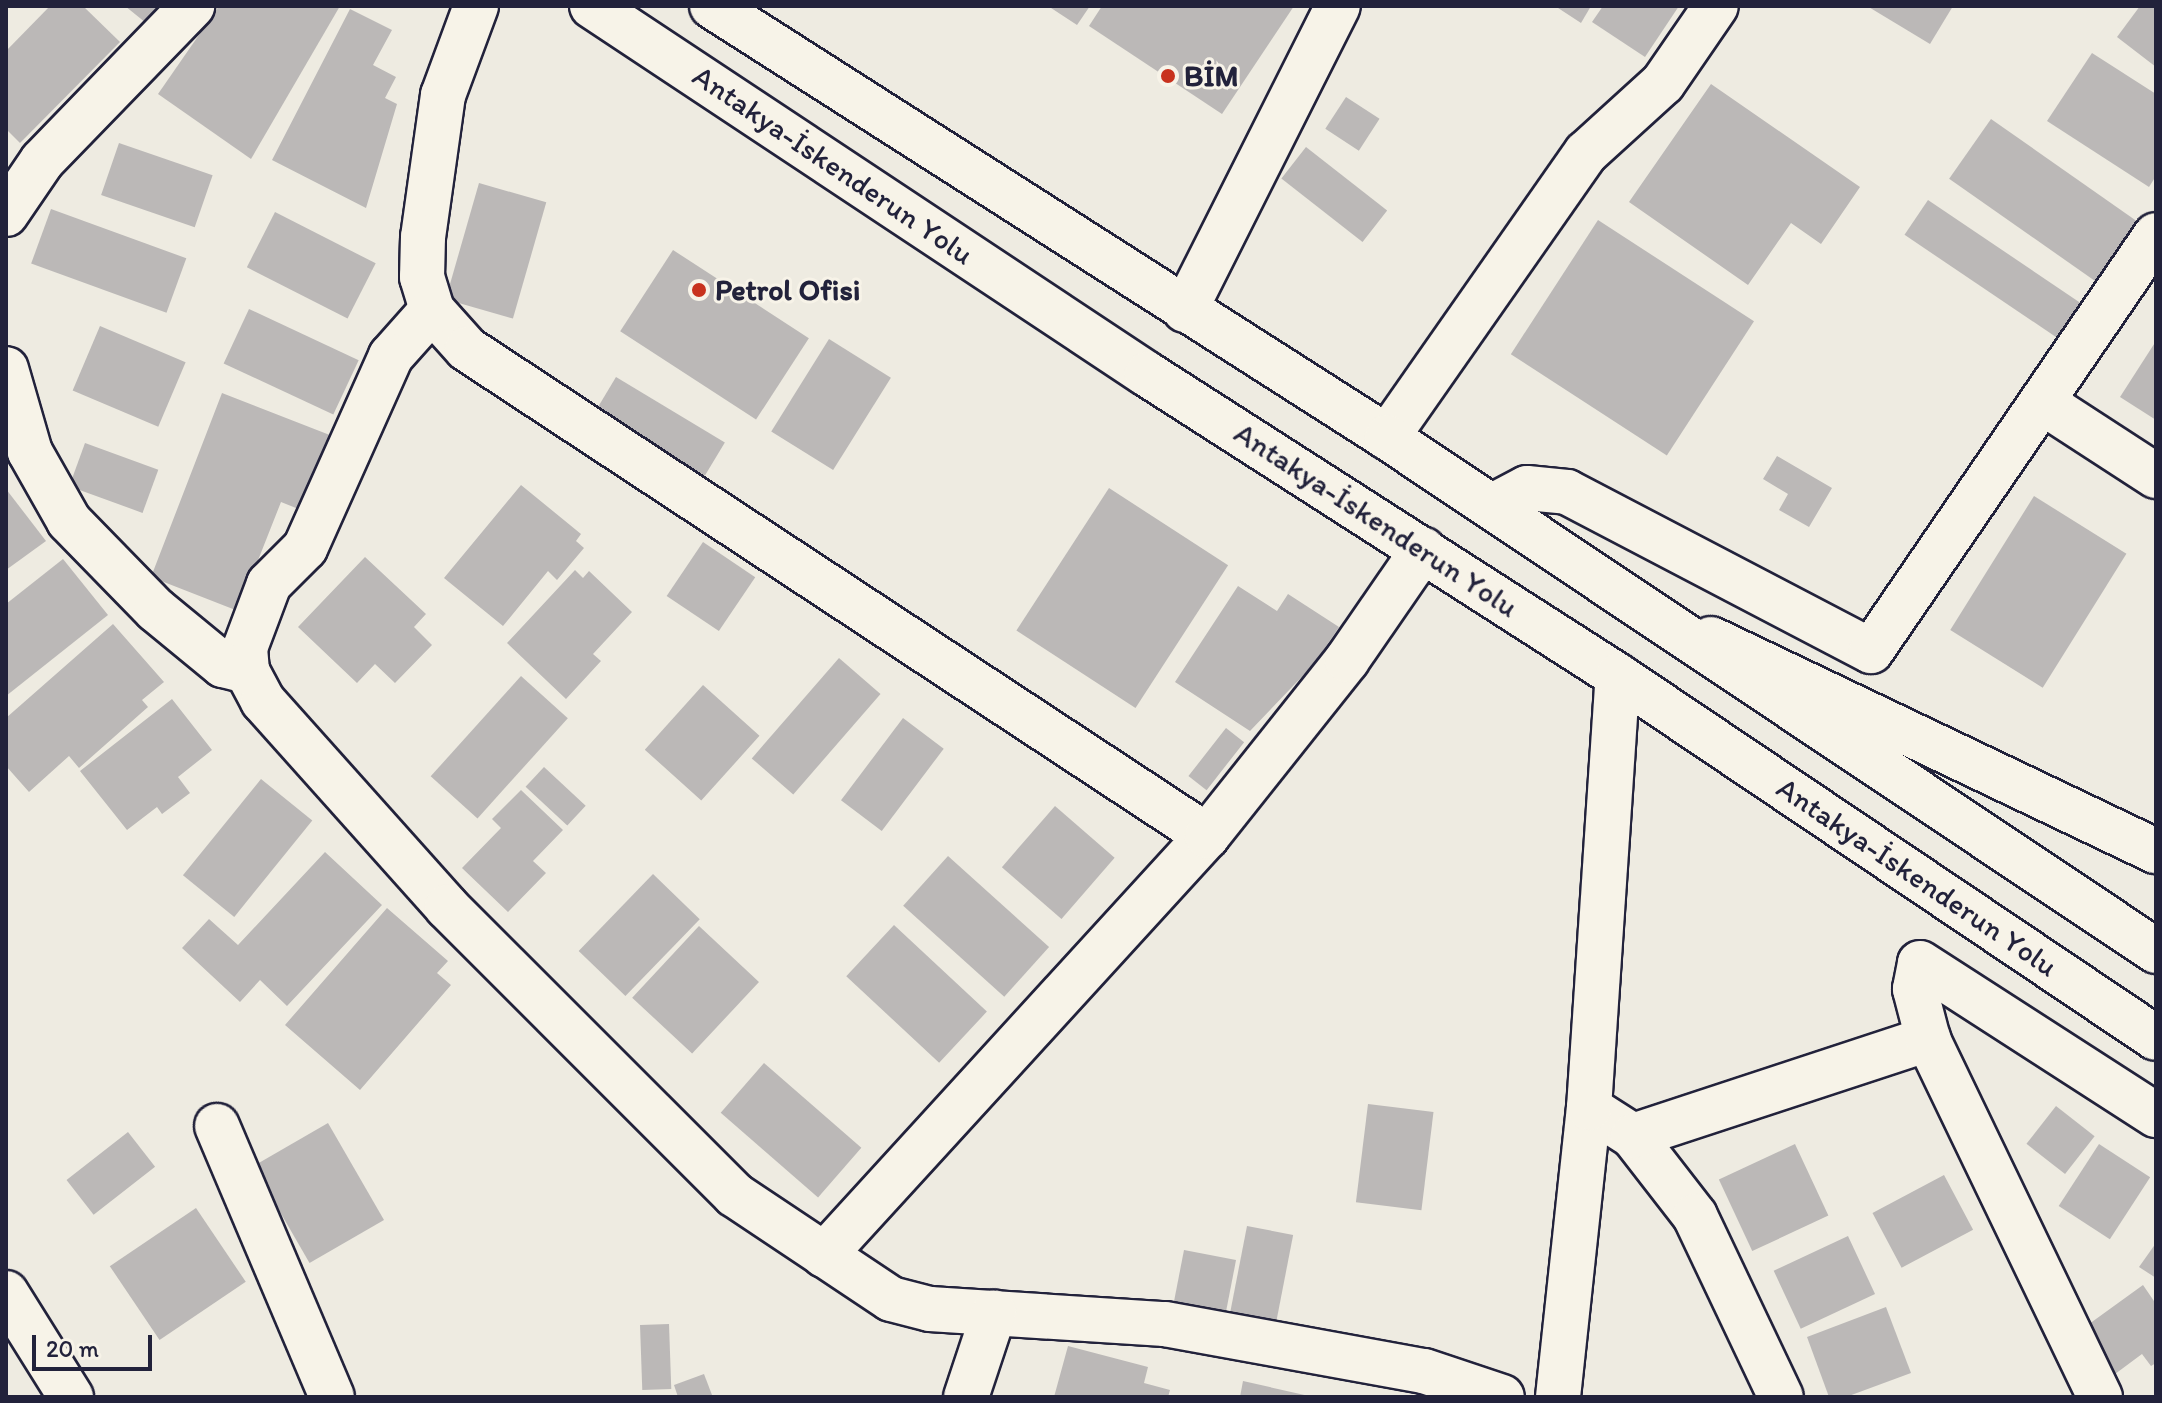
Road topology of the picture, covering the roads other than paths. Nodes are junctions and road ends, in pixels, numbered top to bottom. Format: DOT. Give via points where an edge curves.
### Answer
graph roads {
  1 [pos="192,6"];
  2 [pos="476,6"];
  3 [pos="592,6"];
  4 [pos="712,6"];
  5 [pos="1338,6"];
  6 [pos="1716,6"];
  7 [pos="6,214"];
  8 [pos="2156,235"];
  9 [pos="432,310"];
  10 [pos="1185,310"];
  11 [pos="6,369"];
  12 [pos="2042,402"];
  13 [pos="1387,437"];
  14 [pos="2156,476"];
  15 [pos="1493,506"];
  16 [pos="1423,550"];
  17 [pos="1654,614"];
  18 [pos="247,671"];
  19 [pos="1618,676"];
  20 [pos="1207,836"];
  21 [pos="2156,851"];
  22 [pos="2156,951"];
  23 [pos="2156,1038"];
  24 [pos="1928,1039"];
  25 [pos="1589,1108"];
  26 [pos="2156,1115"];
  27 [pos="217,1126"];
  28 [pos="1633,1136"];
  29 [pos="824,1255"];
  30 [pos="6,1293"];
  31 [pos="994,1313"];
  32 [pos="71,1397"];
  33 [pos="332,1397"];
  34 [pos="966,1397"];
  35 [pos="1502,1397"];
  36 [pos="1558,1397"];
  37 [pos="1781,1397"];
  38 [pos="2100,1397"];
  1 -- 7 [label="main road" via="42,161"];
  2 -- 9 [label="main road" via="458,46 432,145 422,277"];
  3 -- 16 [label="main road, Antakya-İskenderun Yolu"];
  4 -- 10 [label="main road"];
  5 -- 10 [label="main road"];
  6 -- 13 [label="main road" via="1663,83 1586,153"];
  8 -- 12 [label="main road"];
  9 -- 18 [label="main road" via="391,356 305,548 269,584 246,636"];
  9 -- 20 [label="main road" via="467,349 567,417"];
  10 -- 13 [label="main road"];
  11 -- 18 [label="main road" via="30,452 69,521 166,618 223,665"];
  12 -- 14 [label="main road"];
  12 -- 15 [label="main road" via="1871,651 1567,492 1527,488"];
  13 -- 15 [label="main road"];
  15 -- 17 [label="main road"];
  16 -- 19 [label="main road, Antakya-İskenderun Yolu"];
  16 -- 20 [label="main road" via="1347,660"];
  17 -- 21 [label="main road" via="1857,704"];
  17 -- 22 [label="main road"];
  18 -- 29 [label="main road" via="289,732 458,918 735,1195"];
  19 -- 23 [label="main road, Antakya-İskenderun Yolu"];
  19 -- 25 [label="main road"];
  20 -- 29 [label="main road"];
  24 -- 26 [label="main road" via="1915,989 1920,963"];
  24 -- 28 [label="main road"];
  24 -- 38 [label="main road"];
  25 -- 28 [label="main road"];
  25 -- 36 [label="main road"];
  27 -- 33 [label="main road"];
  28 -- 37 [label="main road" via="1695,1216"];
  29 -- 31 [label="main road" via="891,1299"];
  30 -- 32 [label="main road"];
  31 -- 34 [label="main road"];
  31 -- 35 [label="main road" via="1165,1324 1424,1371"];
}
